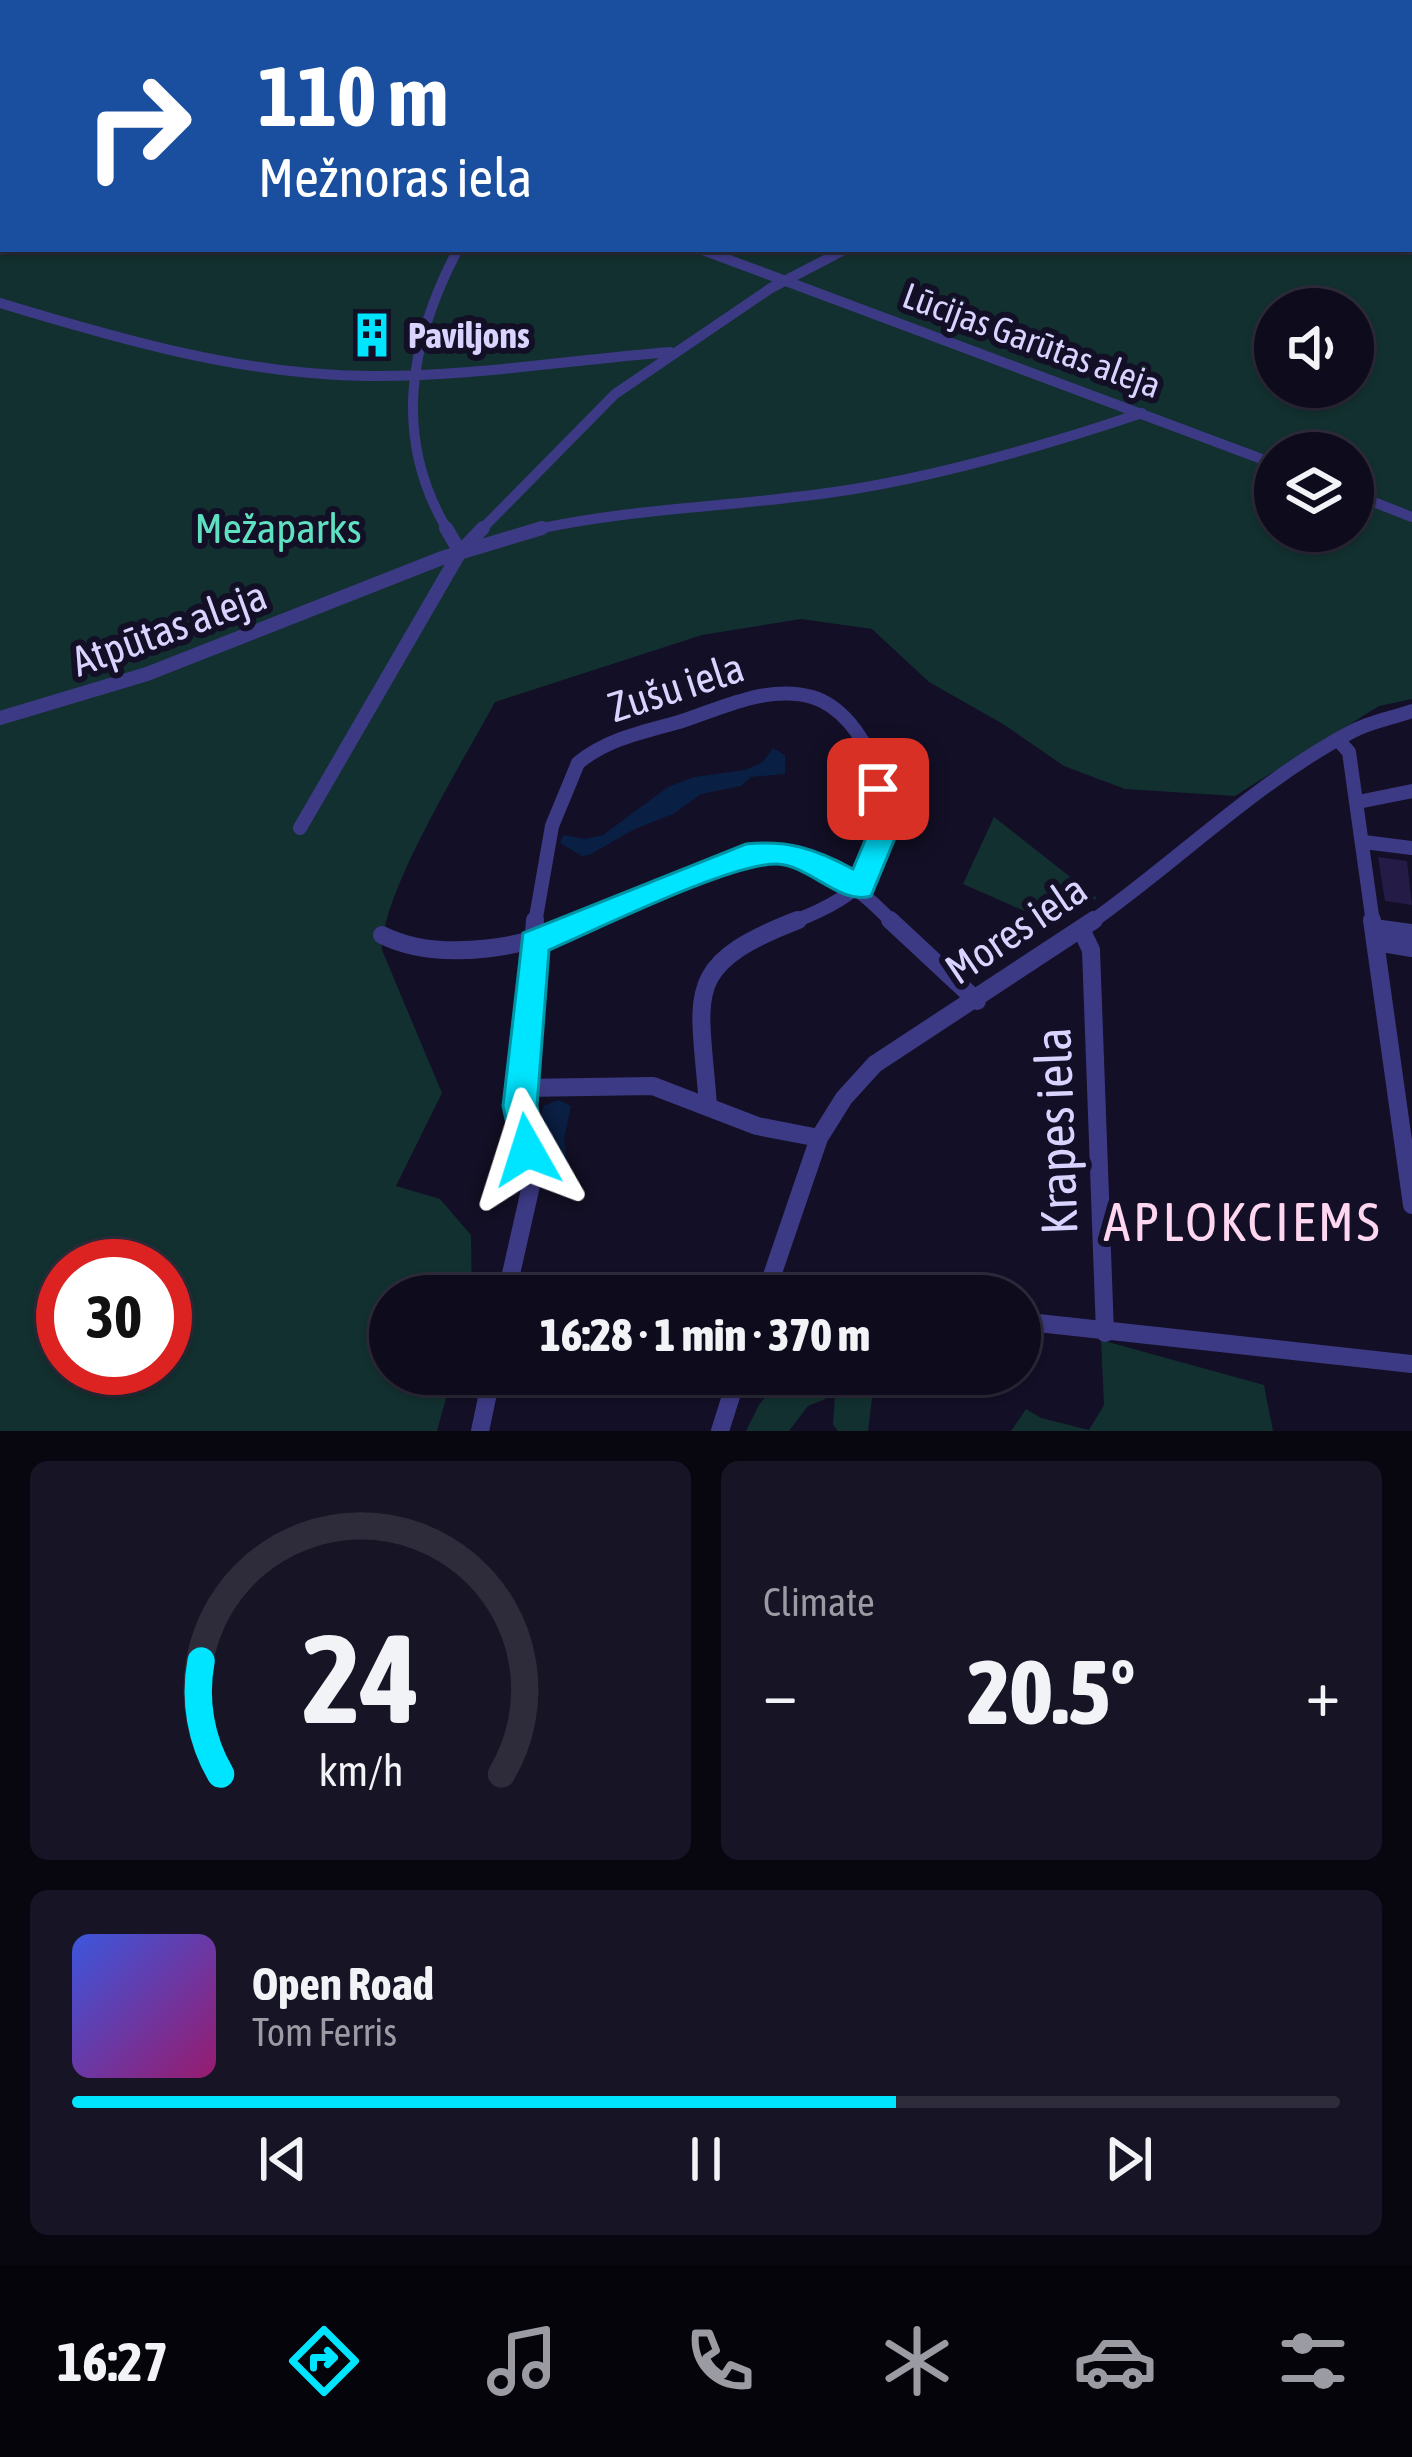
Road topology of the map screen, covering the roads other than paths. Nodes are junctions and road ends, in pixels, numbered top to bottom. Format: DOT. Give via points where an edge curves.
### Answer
graph roads {
  1 [pos="456,252"];
  2 [pos="708,252"];
  3 [pos="840,252"];
  4 [pos="785,281"];
  5 [pos="0,303"];
  6 [pos="674,351"];
  7 [pos="415,374"];
  8 [pos="1142,413"];
  9 [pos="1254,456"];
  10 [pos="1374,502"];
  11 [pos="1412,517"];
  12 [pos="460,552"];
  13 [pos="1412,711"];
  14 [pos="0,718"];
  15 [pos="1339,741"];
  16 [pos="1412,791"];
  17 [pos="1358,802"];
  18 [pos="300,828"];
  19 [pos="1364,842"];
  20 [pos="1412,848"];
  21 [pos="861,887"];
  22 [pos="1081,929"];
  23 [pos="1412,933"];
  24 [pos="382,935"];
  25 [pos="1375,935"];
  26 [pos="534,942"];
  27 [pos="1412,949"];
  28 [pos="977,1001"];
  29 [pos="521,1088"];
  30 [pos="708,1106"];
  31 [pos="819,1138"];
  32 [pos="1412,1205"];
  33 [pos="511,1275"];
  34 [pos="772,1275"];
  35 [pos="1041,1324"];
  36 [pos="1105,1333"];
  37 [pos="1412,1364"];
  38 [pos="488,1395"];
  39 [pos="731,1395"];
  40 [pos="480,1431"];
  41 [pos="720,1431"];
  1 -- 7 [label="street" via="434,297"];
  2 -- 4 [label="street, Lūcijas Garūtas aleja"];
  3 -- 4 [label="street"];
  4 -- 6 [label="street"];
  4 -- 8 [label="street, Lūcijas Garūtas aleja"];
  5 -- 7 [label="street" via="266,367"];
  6 -- 7 [label="street"];
  6 -- 12 [label="street" via="615,394"];
  7 -- 12 [label="street" via="418,470"];
  8 -- 9 [label="street, Lūcijas Garūtas aleja"];
  8 -- 12 [label="street, Atpūtas aleja" via="1043,446 849,490 583,519"];
  10 -- 11 [label="street"];
  12 -- 14 [label="street, Atpūtas aleja" via="147,674"];
  12 -- 18 [label="street"];
  13 -- 15 [label="street, Mores iela"];
  15 -- 17 [label="street" via="1349,752"];
  15 -- 22 [label="street, Mores iela" via="1244,801"];
  16 -- 17 [label="street"];
  17 -- 19 [label="street"];
  19 -- 20 [label="street"];
  19 -- 25 [label="street"];
  21 -- 26 [label="street" via="806,858 746,855"];
  21 -- 26 [label="street, Zušu iela" via="885,818 859,741 826,701 759,696 576,765 553,819"];
  21 -- 28 [label="street"];
  21 -- 30 [label="street" via="715,963 704,996"];
  22 -- 28 [label="street, Mores iela"];
  22 -- 36 [label="street, Krapes iela" via="1091,950"];
  23 -- 25 [label="street"];
  24 -- 26 [label="street" via="442,947"];
  25 -- 27 [label="street"];
  25 -- 32 [label="street"];
  26 -- 29 [label="street, Zušu iela"];
  28 -- 31 [label="street, Mores iela" via="874,1064"];
  29 -- 30 [label="street" via="653,1086"];
  29 -- 33 [label="street, Zušu iela" via="532,1180"];
  30 -- 31 [label="street"];
  31 -- 34 [label="street, Mores iela"];
  35 -- 36 [label="street"];
  36 -- 37 [label="street"];
  38 -- 40 [label="street"];
  39 -- 41 [label="street"];
}
